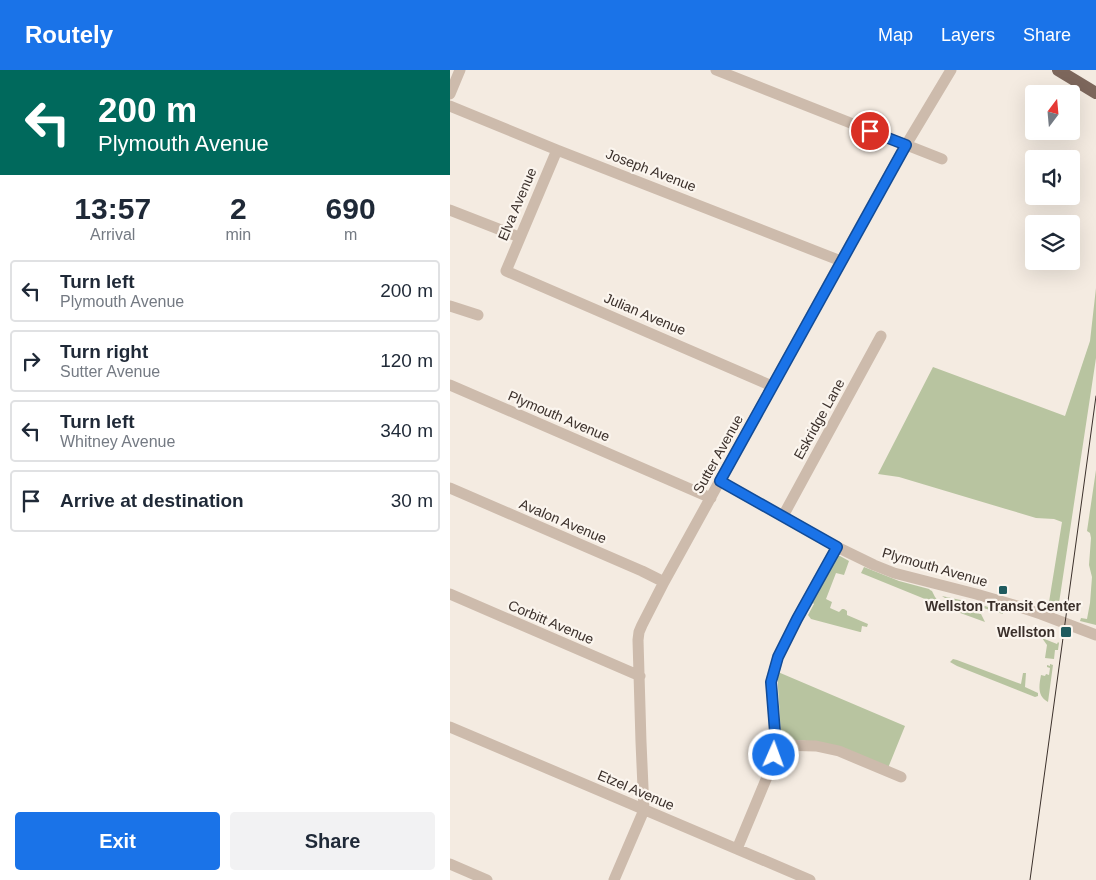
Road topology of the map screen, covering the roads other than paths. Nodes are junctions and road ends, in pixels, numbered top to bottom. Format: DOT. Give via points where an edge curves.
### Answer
graph roads {
  1 [pos="460,70"];
  2 [pos="716,70"];
  3 [pos="951,70"];
  4 [pos="1058,70"];
  5 [pos="1096,93"];
  6 [pos="450,94"];
  7 [pos="450,106"];
  8 [pos="906,145"];
  9 [pos="557,150"];
  10 [pos="942,160"];
  11 [pos="450,210"];
  12 [pos="519,237"];
  13 [pos="841,261"];
  14 [pos="506,271"];
  15 [pos="450,306"];
  16 [pos="478,315"];
  17 [pos="881,336"];
  18 [pos="450,385"];
  19 [pos="772,386"];
  20 [pos="720,481"];
  21 [pos="450,488"];
  22 [pos="711,498"];
  23 [pos="783,516"];
  24 [pos="837,547"];
  25 [pos="664,582"];
  26 [pos="450,594"];
  27 [pos="1096,636"];
  28 [pos="640,676"];
  29 [pos="450,727"];
  30 [pos="776,745"];
  31 [pos="901,778"];
  32 [pos="644,810"];
  33 [pos="737,849"];
  34 [pos="450,864"];
  35 [pos="487,880"];
  36 [pos="614,880"];
  37 [pos="810,880"];
  1 -- 6 [label="street"];
  2 -- 8 [label="street"];
  3 -- 8 [label="street, Sutter Avenue"];
  4 -- 5 [label="main road"];
  7 -- 9 [label="street, Joseph Avenue"];
  8 -- 10 [label="street"];
  8 -- 13 [label="street, Sutter Avenue"];
  9 -- 12 [label="street, Elva Avenue"];
  9 -- 13 [label="street, Joseph Avenue"];
  11 -- 12 [label="street"];
  12 -- 14 [label="street, Elva Avenue"];
  13 -- 19 [label="street, Sutter Avenue"];
  14 -- 19 [label="street, Julian Avenue"];
  15 -- 16 [label="street"];
  17 -- 23 [label="street, Eskridge Lane"];
  18 -- 22 [label="street, Plymouth Avenue"];
  19 -- 20 [label="street, Sutter Avenue"];
  20 -- 22 [label="street, Sutter Avenue"];
  20 -- 23 [label="street, Plymouth Avenue"];
  21 -- 25 [label="street, Avalon Avenue"];
  22 -- 25 [label="street, Sutter Avenue"];
  23 -- 24 [label="street, Plymouth Avenue"];
  24 -- 27 [label="street, Plymouth Avenue" via="894,573 1016,606"];
  24 -- 30 [label="street" via="778,657 771,682"];
  25 -- 28 [label="street, Sutter Avenue" via="639,632"];
  26 -- 28 [label="street, Corbitt Avenue"];
  28 -- 32 [label="street, Sutter Avenue"];
  29 -- 32 [label="street, Etzel Avenue"];
  30 -- 31 [label="street" via="816,746 839,751"];
  30 -- 33 [label="street" via="772,765"];
  32 -- 33 [label="street, Etzel Avenue"];
  32 -- 36 [label="street, Sutter Avenue"];
  33 -- 37 [label="street, Etzel Avenue"];
  34 -- 35 [label="street"];
}
